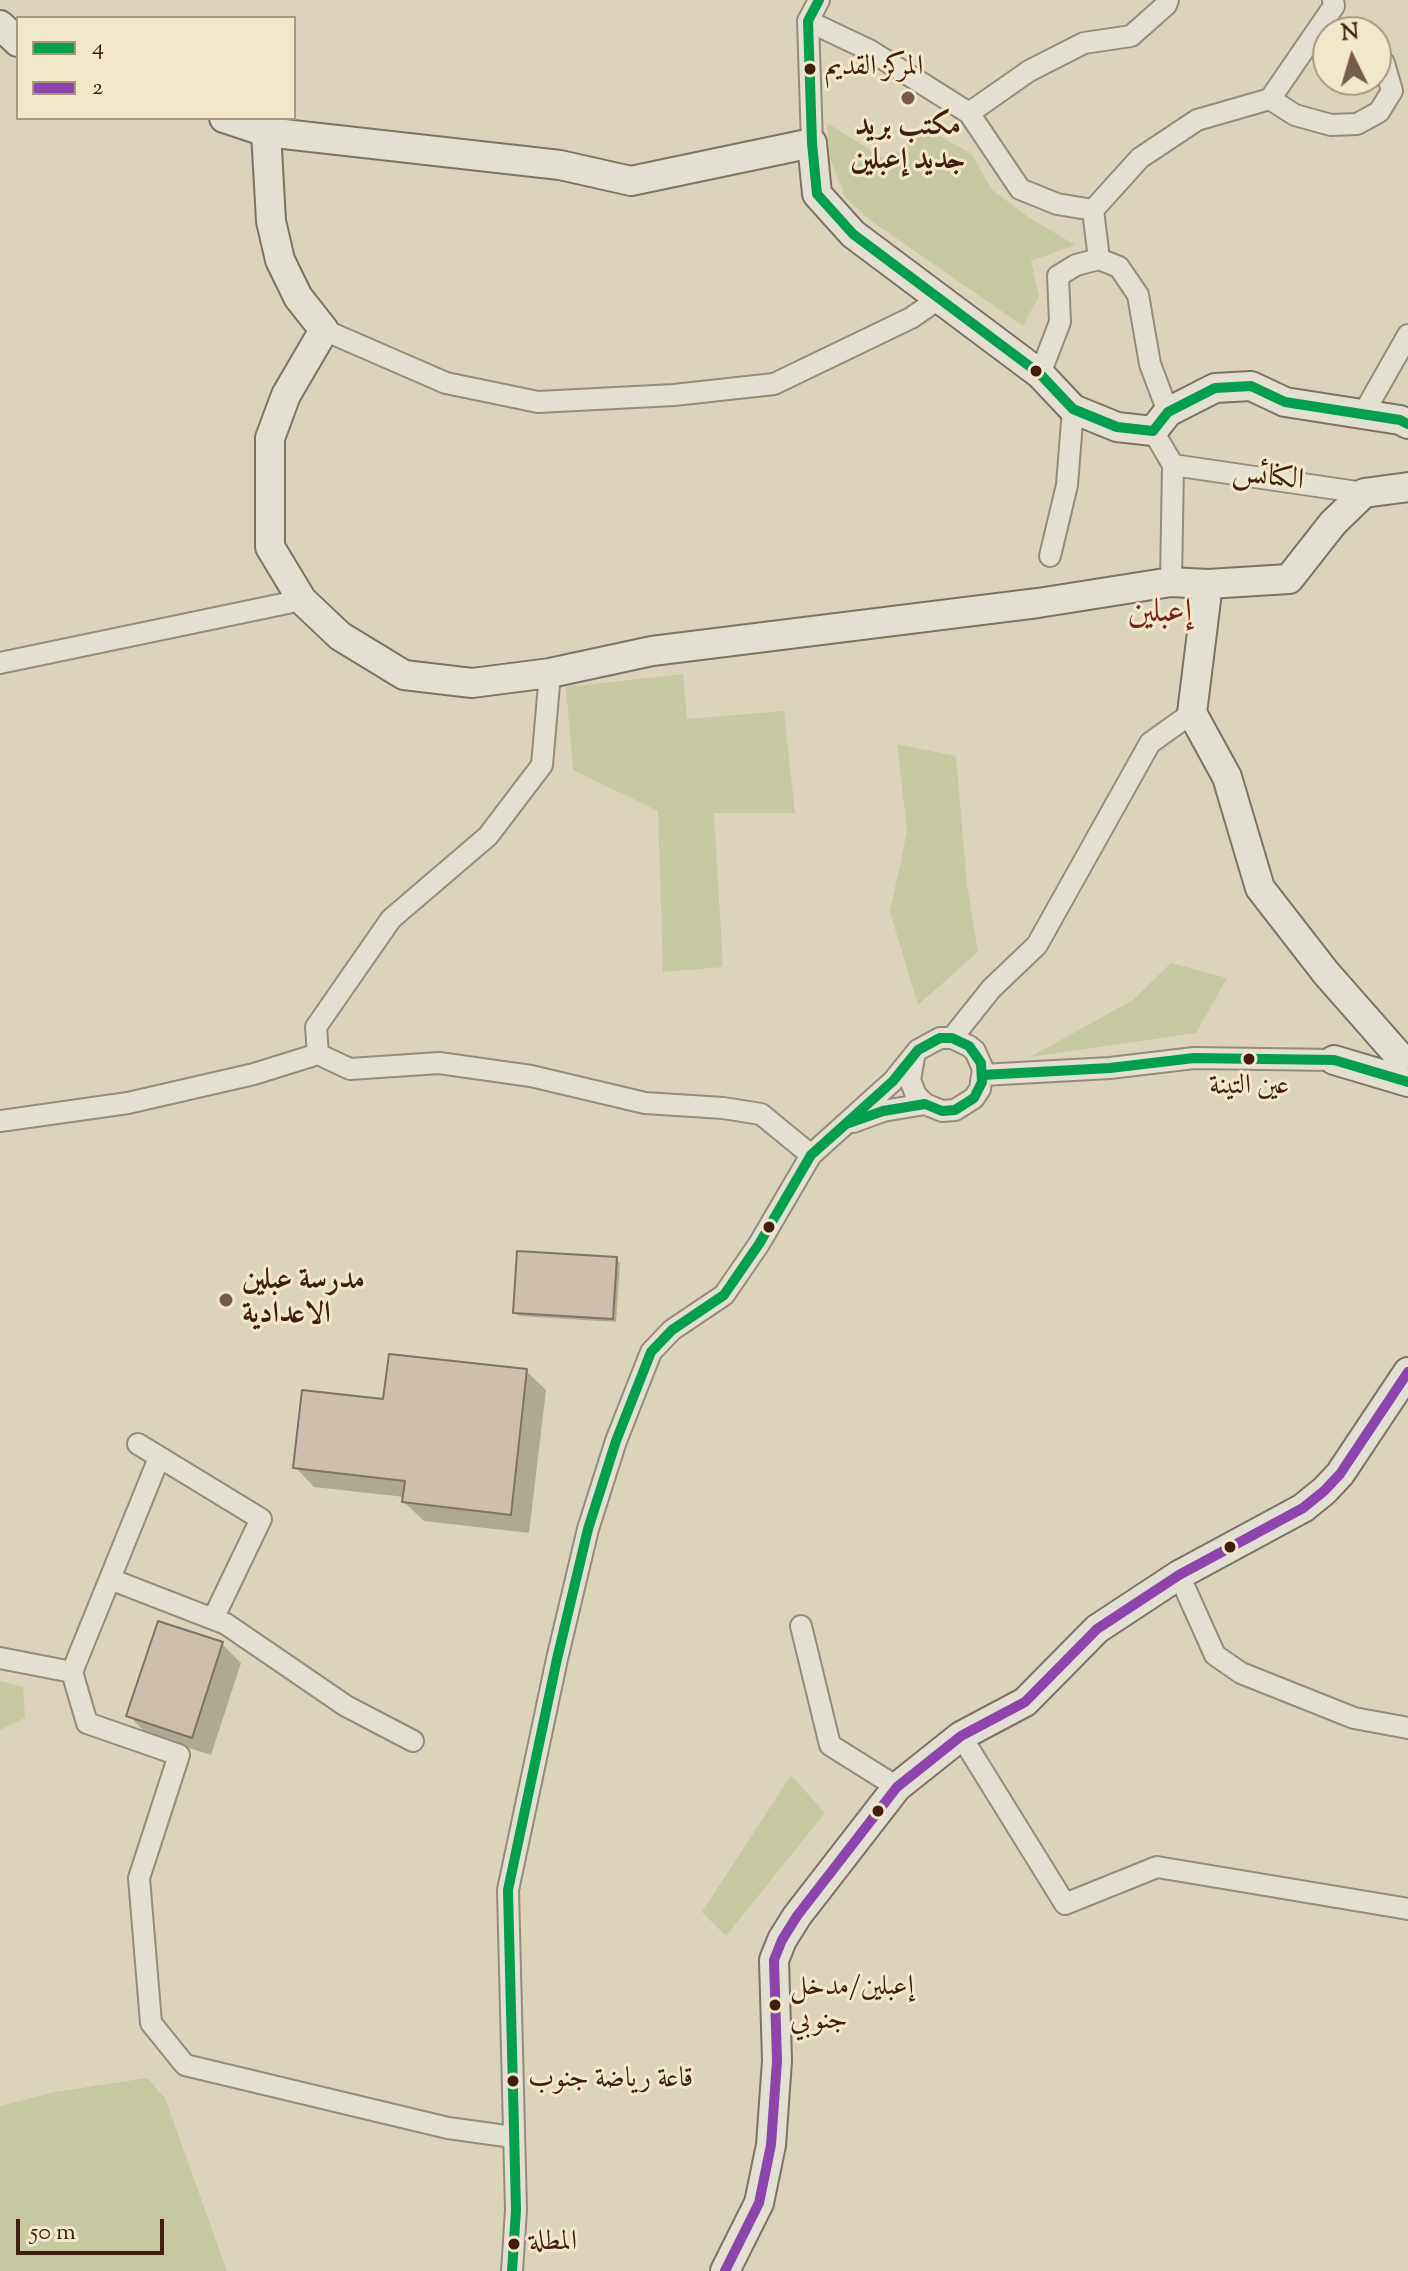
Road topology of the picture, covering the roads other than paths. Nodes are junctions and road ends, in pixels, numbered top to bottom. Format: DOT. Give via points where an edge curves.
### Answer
graph roads {
  1 [pos="819,0"];
  2 [pos="1168,0"];
  3 [pos="1333,0"];
  4 [pos="808,21"];
  5 [pos="0,25"];
  6 [pos="16,40"];
  7 [pos="1389,96"];
  8 [pos="1270,99"];
  9 [pos="969,113"];
  10 [pos="230,120"];
  11 [pos="266,132"];
  12 [pos="812,143"];
  13 [pos="1093,210"];
  14 [pos="1099,259"];
  15 [pos="940,298"];
  16 [pos="324,330"];
  17 [pos="1408,335"];
  18 [pos="1040,374"];
  19 [pos="1073,409"];
  20 [pos="1362,416"];
  21 [pos="1161,422"];
  22 [pos="1408,424"];
  23 [pos="1173,465"];
  24 [pos="1408,487"];
  25 [pos="1364,493"];
  26 [pos="1050,556"];
  27 [pos="1171,582"];
  28 [pos="1208,584"];
  29 [pos="302,600"];
  30 [pos="0,663"];
  31 [pos="550,673"];
  32 [pos="1192,713"];
  33 [pos="952,1038"];
  34 [pos="318,1054"];
  35 [pos="914,1057"];
  36 [pos="1334,1060"];
  37 [pos="1405,1065"];
  38 [pos="982,1075"];
  39 [pos="925,1104"];
  40 [pos="0,1121"];
  41 [pos="846,1124"];
  42 [pos="811,1155"];
  43 [pos="1408,1372"];
  44 [pos="138,1444"];
  45 [pos="159,1458"];
  46 [pos="1179,1575"];
  47 [pos="110,1579"];
  48 [pos="213,1619"];
  49 [pos="801,1626"];
  50 [pos="0,1658"];
  51 [pos="72,1672"];
  52 [pos="1408,1728"];
  53 [pos="961,1736"];
  54 [pos="413,1741"];
  55 [pos="897,1787"];
  56 [pos="1408,1909"];
  57 [pos="513,2137"];
  58 [pos="512,2271"];
  59 [pos="725,2271"];
  1 -- 4 [label="street"];
  2 -- 9 [label="street" via="1131,36 1084,43 1029,71"];
  3 -- 8 [label="street" via="1334,6"];
  4 -- 9 [label="street" via="869,50"];
  4 -- 12 [label="street"];
  5 -- 6 [label="street"];
  7 -- 8 [label="street" via="1379,112 1357,124 1331,125 1295,115"];
  8 -- 13 [label="street" via="1197,120 1140,158"];
  9 -- 13 [label="street" via="1020,189 1057,204"];
  10 -- 11 [label="street"];
  11 -- 12 [label="street" via="560,165 631,181"];
  11 -- 16 [label="street" via="271,221 280,260 298,297"];
  12 -- 15 [label="street" via="817,194 853,234"];
  13 -- 14 [label="street"];
  14 -- 18 [label="street" via="1058,276 1060,322"];
  14 -- 21 [label="street" via="1119,267 1138,295"];
  15 -- 16 [label="street" via="911,318 774,384 659,396 538,402 446,383"];
  15 -- 18 [label="street"];
  16 -- 29 [label="street" via="286,395 270,438 270,547"];
  17 -- 20 [label="street"];
  18 -- 19 [label="street"];
  19 -- 21 [label="street" via="1117,427"];
  19 -- 26 [label="street" via="1067,485"];
  20 -- 21 [label="street" via="1285,402 1251,386 1215,388"];
  20 -- 22 [label="street"];
  21 -- 23 [label="street"];
  23 -- 25 [label="street, الكنائس"];
  23 -- 27 [label="street"];
  24 -- 25 [label="street"];
  25 -- 28 [label="street" via="1289,579"];
  27 -- 28 [label="street"];
  27 -- 31 [label="street" via="652,651"];
  28 -- 32 [label="street"];
  29 -- 30 [label="street"];
  29 -- 31 [label="street" via="340,636 404,675 472,683"];
  31 -- 34 [label="street" via="542,765 488,836 391,919 316,1027"];
  32 -- 33 [label="street" via="1150,743 1037,945 991,989"];
  32 -- 37 [label="street" via="1227,777 1260,888"];
  33 -- 35 [label="street" via="928,1042"];
  33 -- 38 [label="street" via="975,1051"];
  34 -- 40 [label="street" via="128,1103"];
  34 -- 42 [label="street" via="350,1069 439,1063 531,1076 645,1103 761,1114"];
  35 -- 39 [label="street" via="910,1080"];
  35 -- 41 [label="street"];
  36 -- 37 [label="street"];
  36 -- 38 [label="street" via="1194,1058"];
  38 -- 39 [label="street" via="980,1089 964,1106 942,1111"];
  39 -- 41 [label="street"];
  41 -- 42 [label="street"];
  42 -- 57 [label="street" via="724,1295 672,1330 651,1352 588,1529 508,1890"];
  43 -- 46 [label="street" via="1324,1491 1303,1508"];
  44 -- 45 [label="street"];
  45 -- 47 [label="street"];
  45 -- 48 [label="street" via="261,1519"];
  46 -- 52 [label="street" via="1215,1655 1241,1673 1354,1718"];
  46 -- 53 [label="street" via="1097,1629 1025,1702"];
  47 -- 48 [label="street"];
  47 -- 51 [label="street"];
  48 -- 54 [label="street" via="346,1706"];
  49 -- 55 [label="street" via="830,1745"];
  50 -- 51 [label="street"];
  51 -- 57 [label="street" via="87,1723 179,1755 139,1878 151,2023 185,2065 448,2128"];
  53 -- 55 [label="street"];
  53 -- 56 [label="street" via="1065,1904 1157,1867"];
  55 -- 59 [label="street" via="797,1916 776,1954 771,2145 759,2203"];
  57 -- 58 [label="street"];
}
